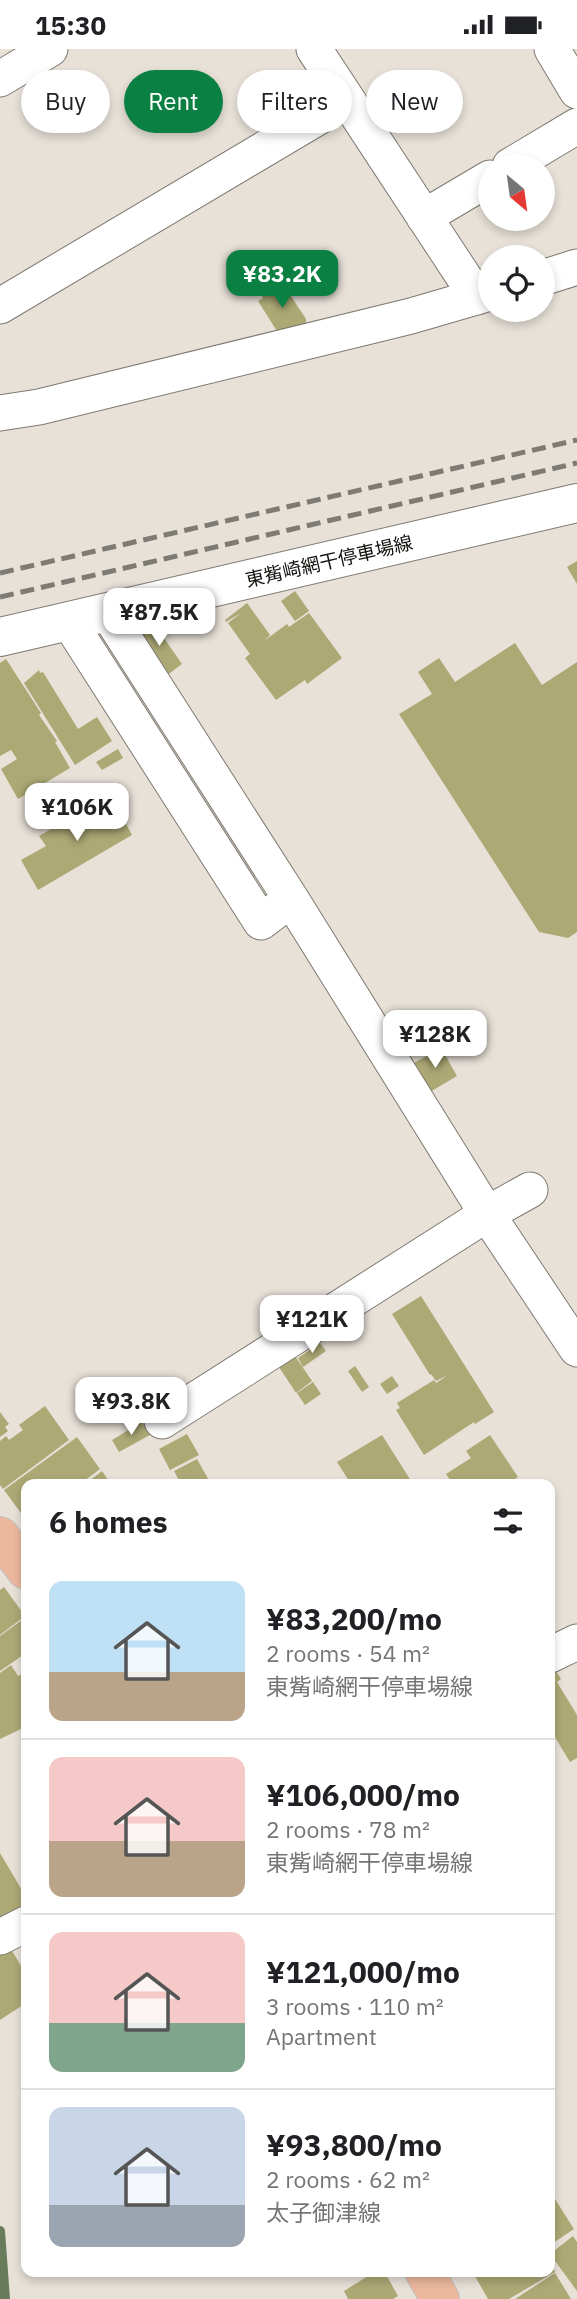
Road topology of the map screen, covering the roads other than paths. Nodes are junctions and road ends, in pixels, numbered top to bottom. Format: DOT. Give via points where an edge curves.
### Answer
graph roads {
  1 [pos="50,49"];
  2 [pos="314,49"];
  3 [pos="552,49"];
  4 [pos="328,70"];
  5 [pos="0,79"];
  6 [pos="577,91"];
  7 [pos="352,108"];
  8 [pos="577,126"];
  9 [pos="291,133"];
  10 [pos="530,154"];
  11 [pos="478,185"];
  12 [pos="424,217"];
  13 [pos="577,267"];
  14 [pos="555,274"];
  15 [pos="478,288"];
  16 [pos="478,296"];
  17 [pos="0,306"];
  18 [pos="0,413"];
  19 [pos="577,503"];
  20 [pos="108,613"];
  21 [pos="68,620"];
  22 [pos="0,637"];
  23 [pos="291,899"];
  24 [pos="530,1190"];
  25 [pos="487,1214"];
  26 [pos="577,1349"];
  27 [pos="162,1422"];
  28 [pos="0,1535"];
  29 [pos="21,1563"];
  30 [pos="577,1642"];
  31 [pos="555,1653"];
  32 [pos="21,1926"];
  33 [pos="0,1937"];
  34 [pos="427,2277"];
  35 [pos="440,2299"];
  1 -- 5 [label="street"];
  2 -- 4 [label="street"];
  3 -- 6 [label="street"];
  7 -- 12 [label="street"];
  8 -- 10 [label="street"];
  9 -- 17 [label="street"];
  11 -- 12 [label="street"];
  12 -- 15 [label="street"];
  13 -- 14 [label="street"];
  16 -- 18 [label="street" via="318,339"];
  19 -- 20 [label="main road, 東觜崎網干停車場線"];
  20 -- 21 [label="main road, 東觜崎網干停車場線"];
  20 -- 23 [label="street"];
  21 -- 22 [label="main road, 東觜崎網干停車場線"];
  21 -- 23 [label="street" via="261,922"];
  23 -- 25 [label="street"];
  24 -- 25 [label="street"];
  25 -- 26 [label="street"];
  25 -- 27 [label="street"];
  28 -- 29 [label="main road"];
  30 -- 31 [label="street"];
  32 -- 33 [label="street"];
  34 -- 35 [label="main road"];
}
